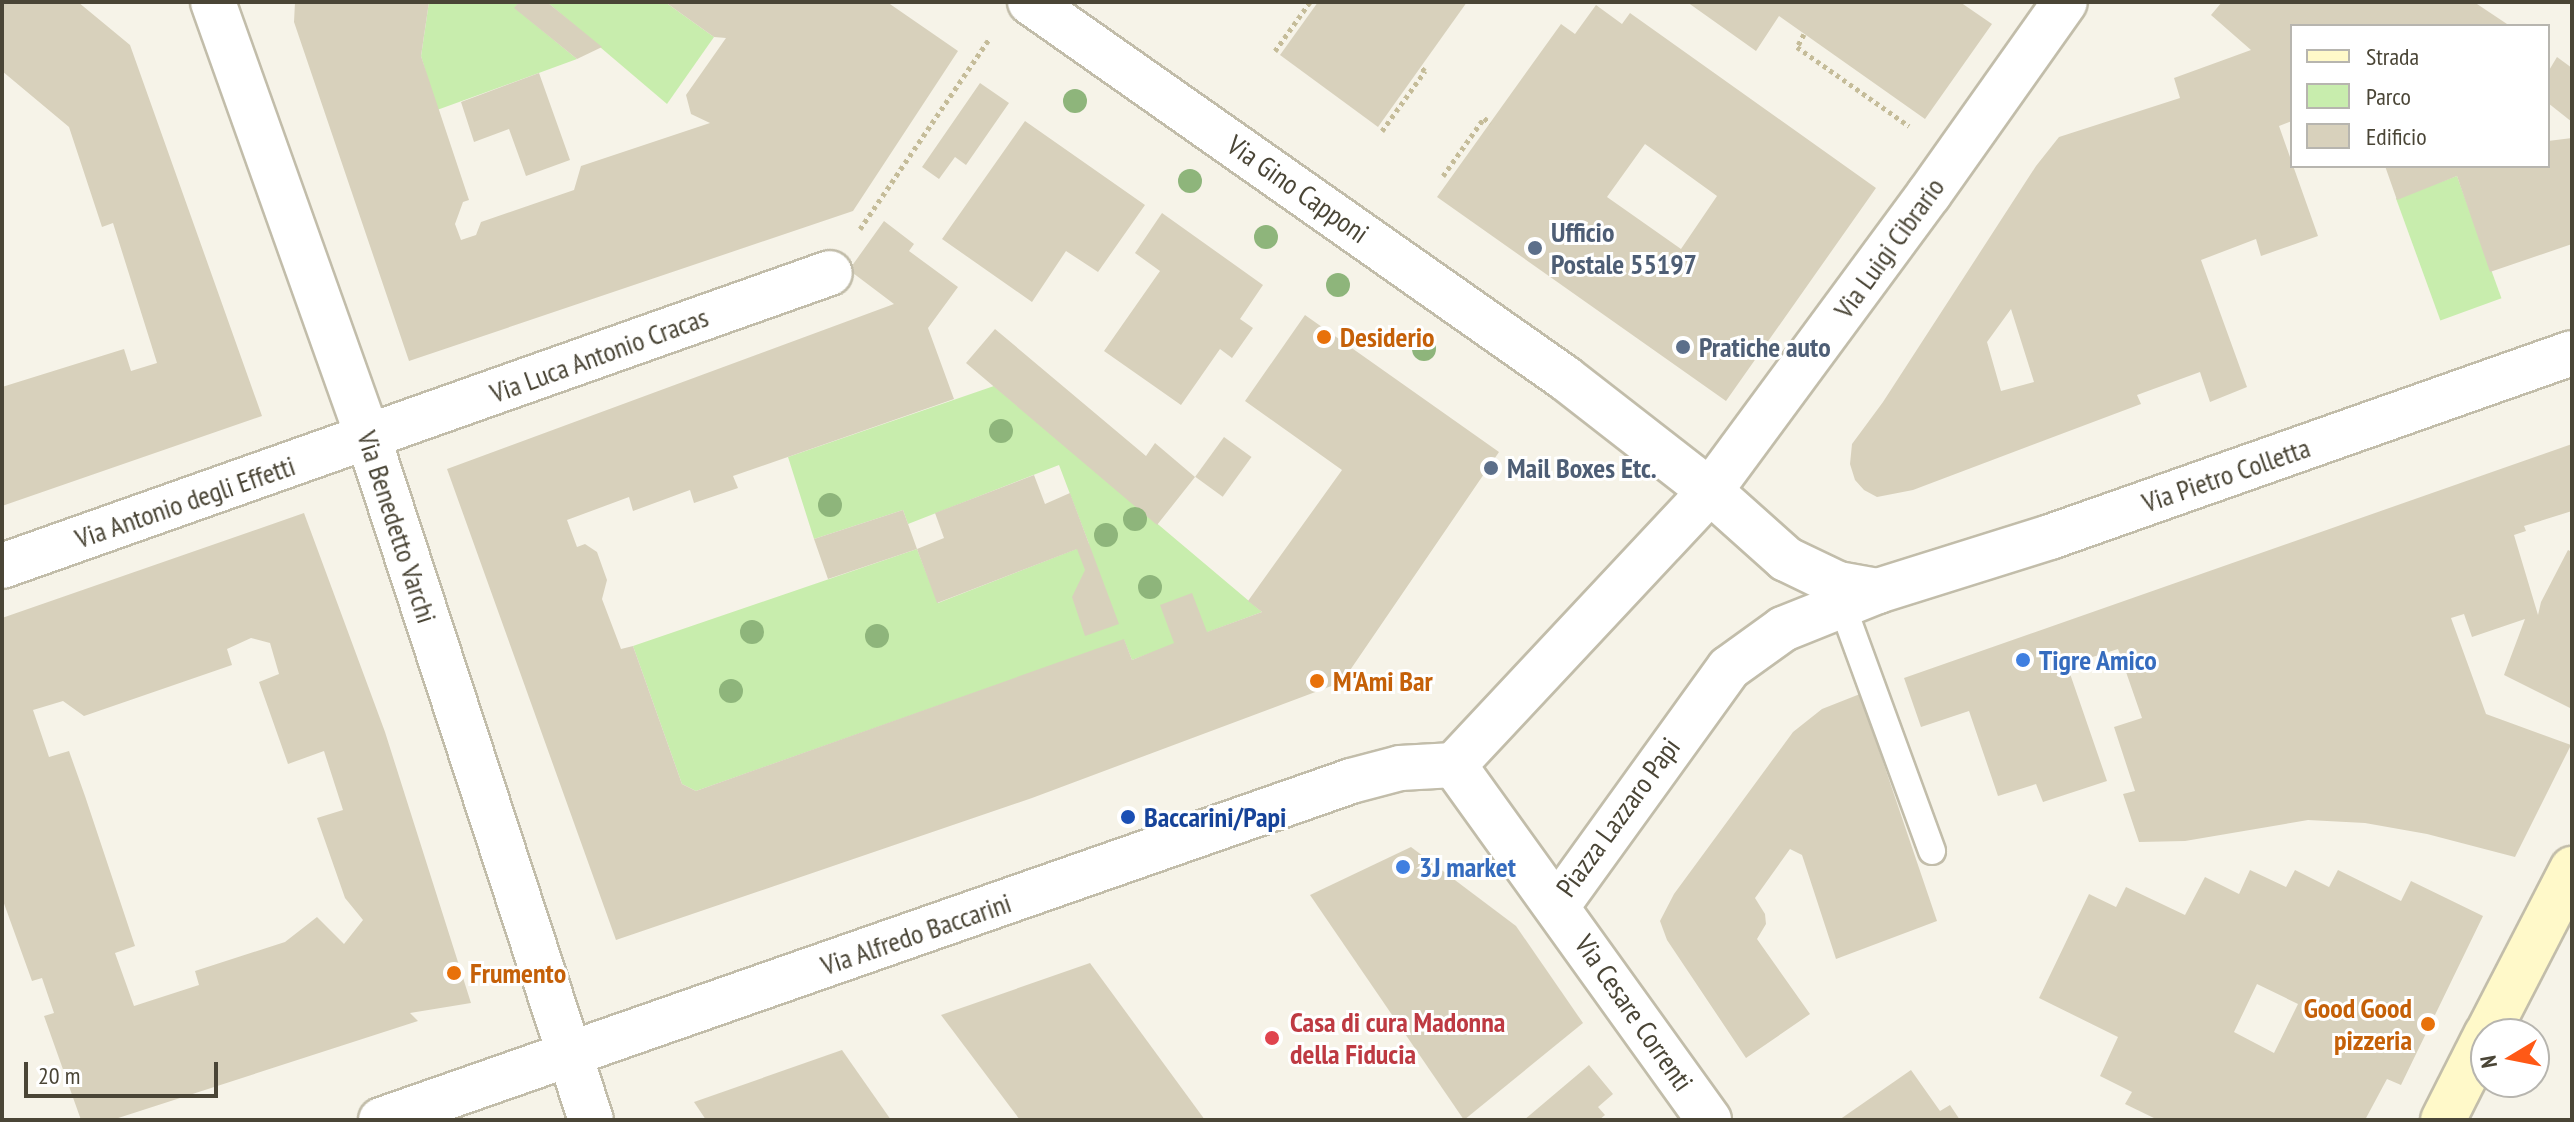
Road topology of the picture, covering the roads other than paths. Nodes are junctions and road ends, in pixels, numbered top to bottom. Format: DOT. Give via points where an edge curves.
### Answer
graph roads {
  1 [pos="213,2"];
  2 [pos="2065,2"];
  3 [pos="1014,14"];
  4 [pos="830,273"];
  5 [pos="2572,353"];
  6 [pos="368,437"];
  7 [pos="1710,491"];
  8 [pos="2,566"];
  9 [pos="1845,590"];
  10 [pos="1454,765"];
  11 [pos="1932,851"];
  12 [pos="2572,869"];
  13 [pos="1558,905"];
  14 [pos="2495,1018"];
  15 [pos="569,1056"];
  16 [pos="2470,1067"];
  17 [pos="381,1120"];
  18 [pos="591,1120"];
  19 [pos="1709,1120"];
  20 [pos="2443,1120"];
  1 -- 6 [label="street, Via Benedetto Varchi"];
  2 -- 7 [label="street, Via Luigi Cibrario"];
  3 -- 7 [label="street, Via Gino Capponi" via="1565,378"];
  4 -- 6 [label="street, Via Luca Antonio Cracas"];
  5 -- 9 [label="street, Via Pietro Colletta" via="2050,537"];
  6 -- 8 [label="street, Via Antonio degli Effetti"];
  6 -- 15 [label="street, Via Benedetto Varchi"];
  7 -- 9 [label="street" via="1764,543"];
  7 -- 10 [label="street"];
  9 -- 11 [label="lane"];
  9 -- 13 [label="street, Piazza Lazzaro Papi" via="1729,668"];
  10 -- 13 [label="street, Piazza Lazzaro Papi"];
  10 -- 15 [label="street, Via Alfredo Baccarini" via="1400,768 1351,781"];
  12 -- 14 [label="street"];
  13 -- 19 [label="street, Via Cesare Correnti"];
  15 -- 17 [label="street, Via Alfredo Baccarini"];
  15 -- 18 [label="street, Via Benedetto Varchi"];
  16 -- 20 [label="street"];
}
